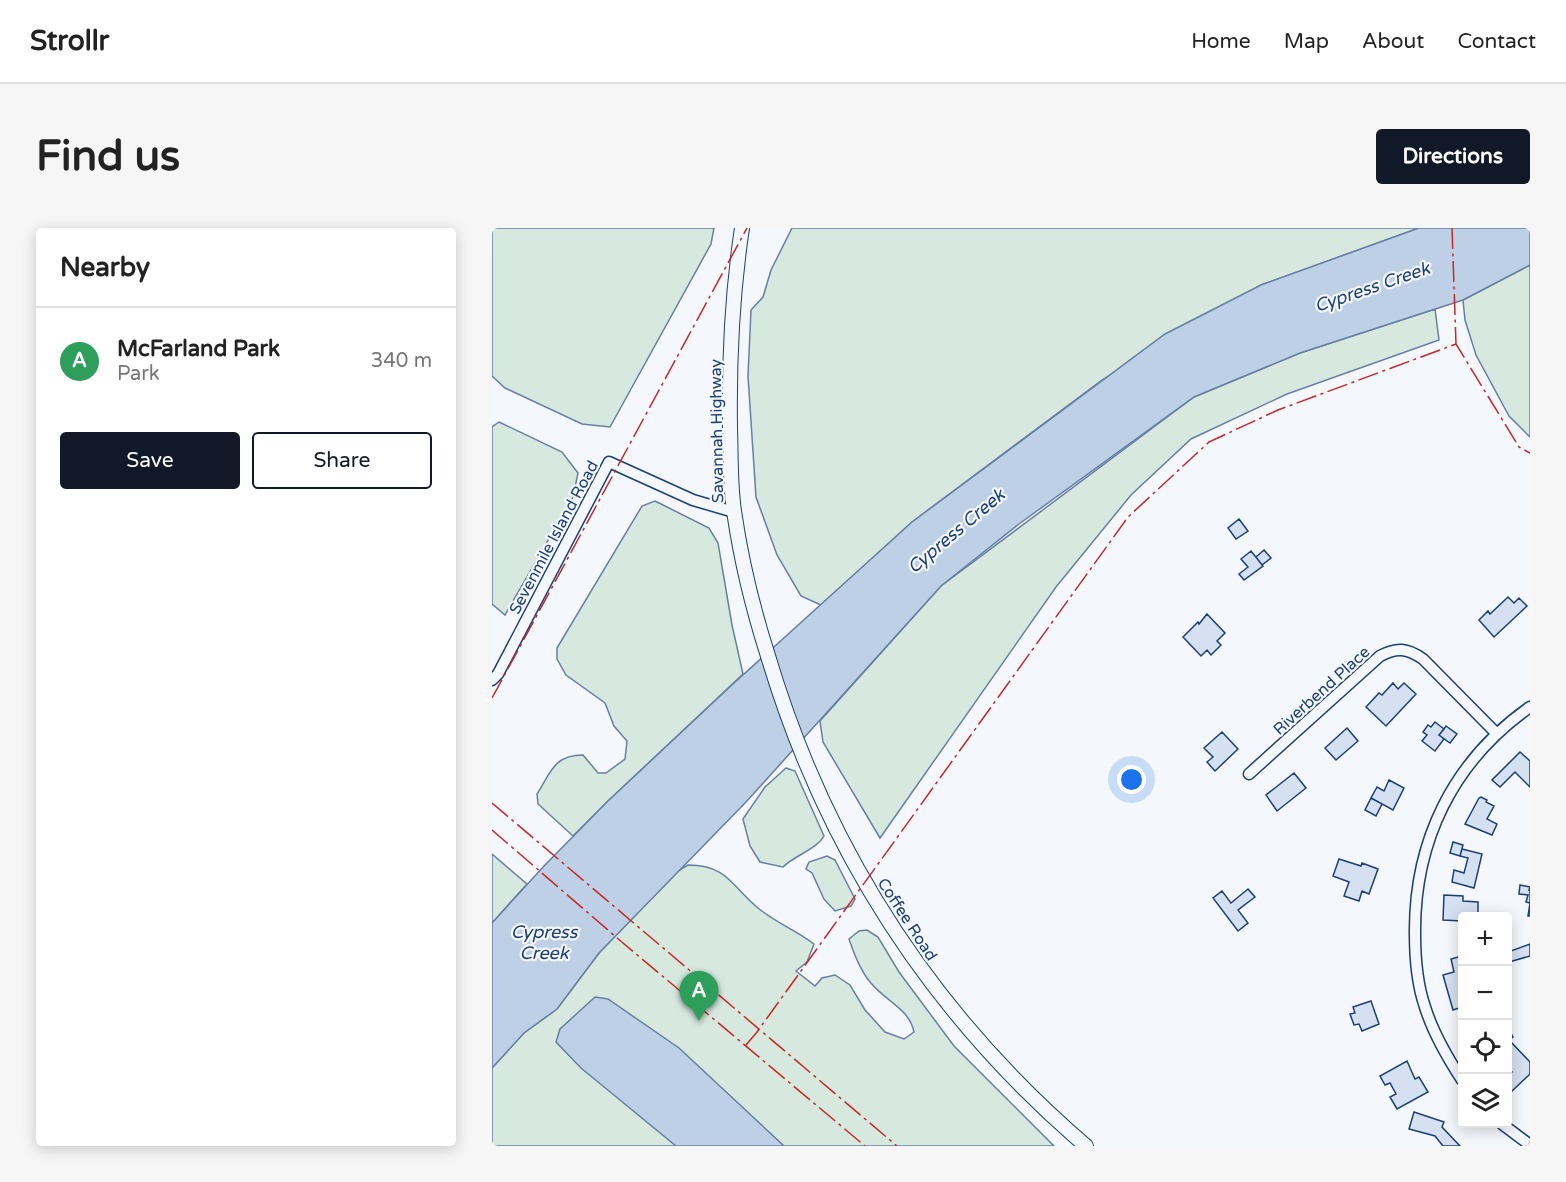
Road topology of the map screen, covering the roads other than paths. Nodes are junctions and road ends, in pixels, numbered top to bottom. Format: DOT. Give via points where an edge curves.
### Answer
graph roads {
  1 [pos="742,228"];
  2 [pos="734,512"];
  3 [pos="770,665"];
  4 [pos="492,680"];
  5 [pos="1530,707"];
  6 [pos="1496,733"];
  7 [pos="1249,774"];
  8 [pos="1459,1074"];
  9 [pos="1507,1128"];
  10 [pos="1530,1145"];
  11 [pos="1086,1146"];
  1 -- 2 [label="main road, Savannah Highway" via="730,358"];
  2 -- 3 [label="main road, Savannah Highway"];
  2 -- 4 [label="street, Sevenmile Island Road" via="693,500 609,462"];
  3 -- 11 [label="main road, Coffee Road" via="828,817 876,902 935,989 965,1025 1020,1085"];
  5 -- 6 [label="street"];
  6 -- 7 [label="street, Riverbend Place" via="1423,659 1402,648 1380,656"];
  6 -- 8 [label="street" via="1456,782 1434,823 1416,902 1415,948 1421,994 1432,1027"];
  9 -- 10 [label="street"];
}
